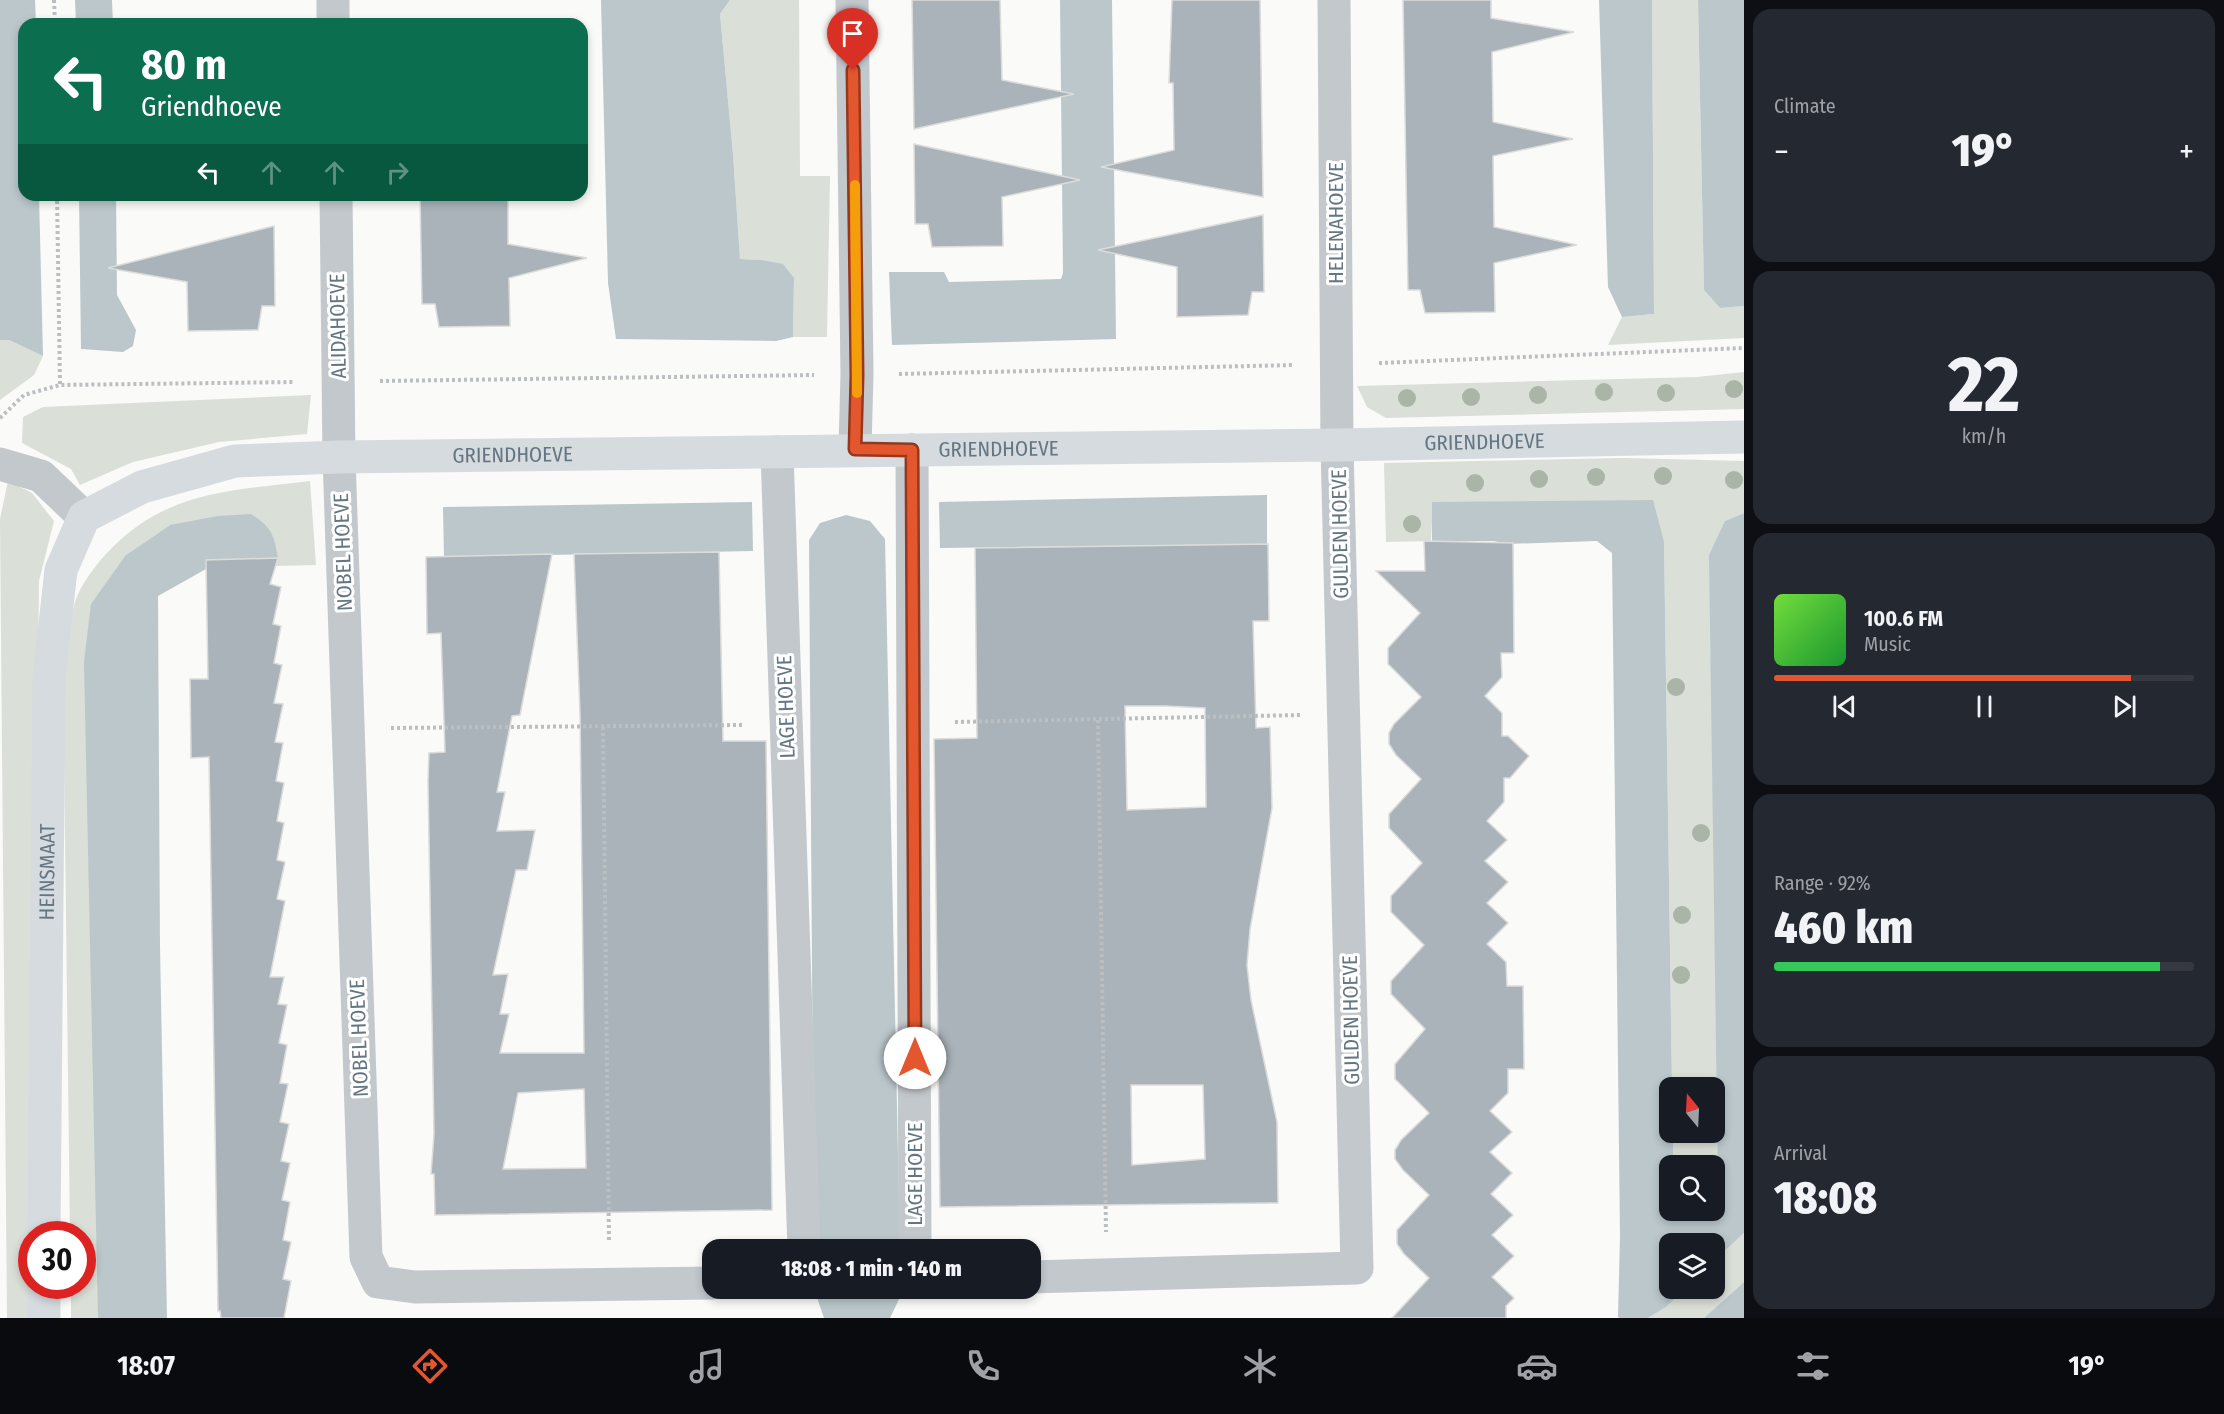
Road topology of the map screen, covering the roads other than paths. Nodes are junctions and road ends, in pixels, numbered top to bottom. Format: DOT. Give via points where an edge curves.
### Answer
graph roads {
  1 [pos="333,0"];
  2 [pos="852,0"];
  3 [pos="1335,0"];
  4 [pos="333,18"];
  5 [pos="336,201"];
  6 [pos="1744,437"];
  7 [pos="1337,445"];
  8 [pos="855,449"];
  9 [pos="912,450"];
  10 [pos="777,452"];
  11 [pos="339,457"];
  12 [pos="0,464"];
  13 [pos="84,517"];
  14 [pos="44,1221"];
  15 [pos="804,1239"];
  16 [pos="915,1239"];
  17 [pos="1041,1277"];
  18 [pos="702,1283"];
  19 [pos="44,1299"];
  20 [pos="44,1318"];
  1 -- 4 [label="street"];
  2 -- 8 [label="street"];
  3 -- 7 [label="street, HELENAHOEVE"];
  5 -- 11 [label="street, ALIDAHOEVE"];
  6 -- 7 [label="street, GRIENDHOEVE"];
  7 -- 9 [label="street, GRIENDHOEVE"];
  7 -- 17 [label="street, GULDEN HOEVE" via="1357,1268"];
  8 -- 9 [label="street, GRIENDHOEVE"];
  8 -- 10 [label="street, GRIENDHOEVE"];
  9 -- 16 [label="street, LAGE HOEVE"];
  10 -- 11 [label="street, GRIENDHOEVE"];
  10 -- 15 [label="street, LAGE HOEVE"];
  11 -- 13 [label="street, GRIENDHOEVE" via="235,461 142,487"];
  11 -- 18 [label="street, NOBEL HOEVE" via="366,1257 378,1282 415,1287"];
  12 -- 13 [label="street" via="41,476"];
  13 -- 14 [label="street, HEINSMAAT" via="61,570 49,678"];
  19 -- 20 [label="street"];
}
